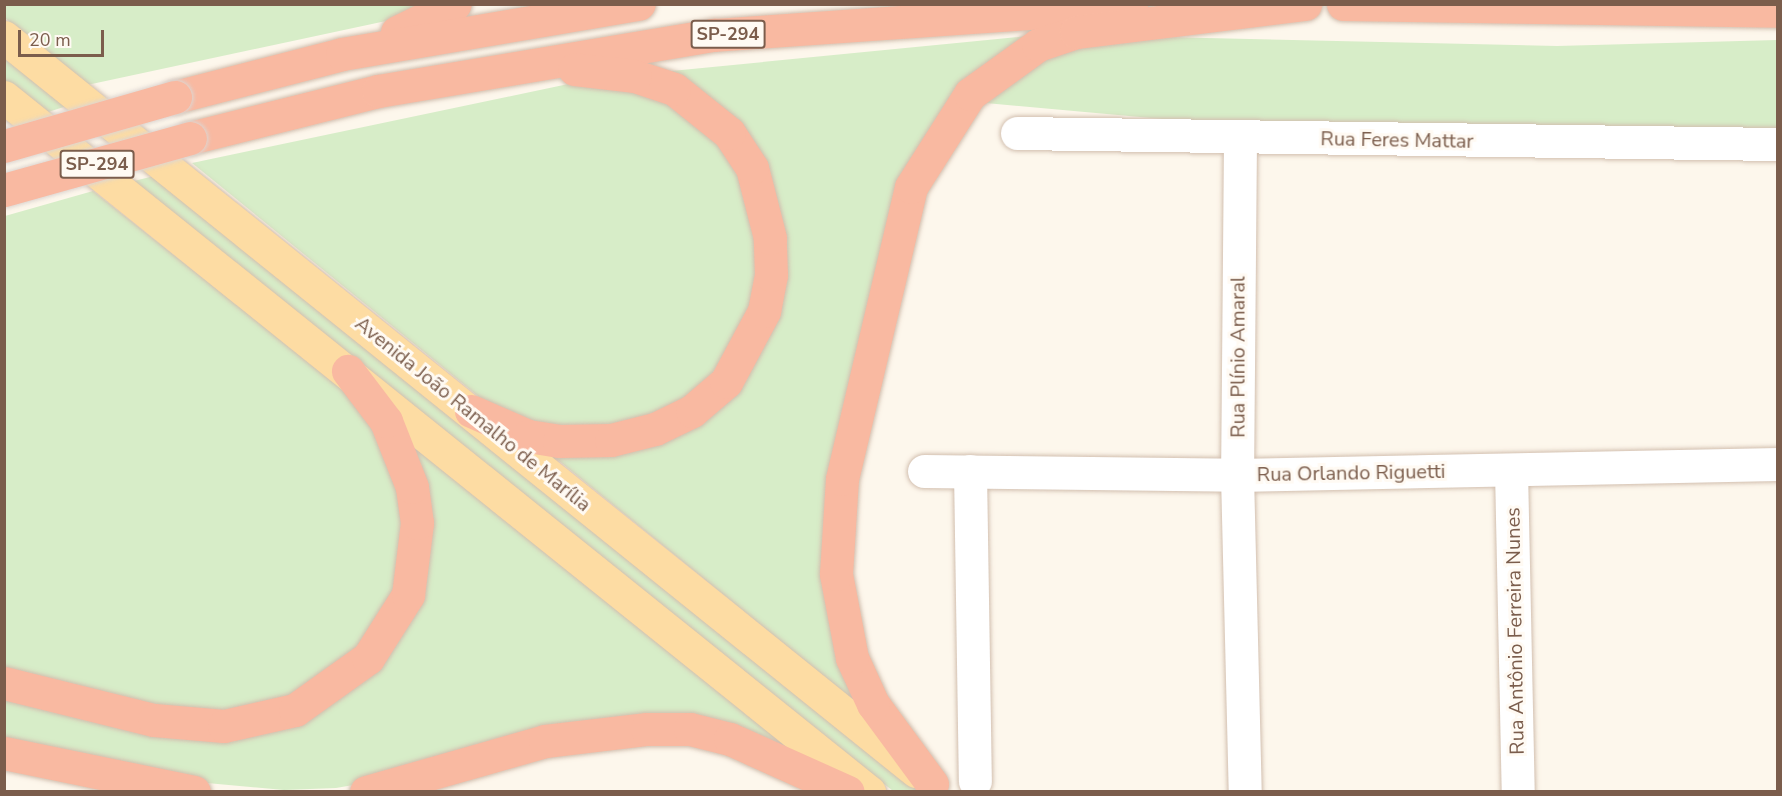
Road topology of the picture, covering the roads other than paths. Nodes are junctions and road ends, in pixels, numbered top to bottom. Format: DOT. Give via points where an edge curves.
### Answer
graph roads {
  1 [pos="455,4"];
  2 [pos="639,4"];
  3 [pos="1275,4"];
  4 [pos="1305,4"];
  5 [pos="1343,4"];
  6 [pos="1778,10"];
  7 [pos="4,37"];
  8 [pos="342,54"];
  9 [pos="527,64"];
  10 [pos="4,97"];
  11 [pos="1017,133"];
  12 [pos="1240,139"];
  13 [pos="1778,144"];
  14 [pos="4,146"];
  15 [pos="4,190"];
  16 [pos="348,371"];
  17 [pos="471,411"];
  18 [pos="1778,464"];
  19 [pos="1511,470"];
  20 [pos="924,471"];
  21 [pos="970,471"];
  22 [pos="1237,475"];
  23 [pos="4,683"];
  24 [pos="4,753"];
  25 [pos="975,781"];
  26 [pos="937,788"];
  27 [pos="194,792"];
  28 [pos="366,792"];
  29 [pos="848,792"];
  30 [pos="870,792"];
  31 [pos="1245,792"];
  32 [pos="1518,792"];
  1 -- 8 [label="highway"];
  2 -- 8 [label="highway, SP-294"];
  3 -- 9 [label="highway, SP-294" via="1103,6 843,23 714,35"];
  4 -- 26 [label="highway" via="1076,32 1038,45 970,94 911,187 842,478 836,574 852,658 873,704"];
  5 -- 6 [label="highway"];
  7 -- 17 [label="main road, Avenida João Ramalho de Marília"];
  8 -- 14 [label="highway, SP-294, bridge"];
  9 -- 15 [label="highway, SP-294, bridge" via="297,108"];
  9 -- 17 [label="highway" via="635,76 674,89 703,109 729,133 752,168 770,238 771,275 748,348 726,382 692,411 654,429 610,440 559,441 528,436"];
  10 -- 16 [label="main road"];
  11 -- 12 [label="street, Rua Feres Mattar"];
  12 -- 13 [label="street, Rua Feres Mattar"];
  12 -- 22 [label="street, Rua Plínio Amaral"];
  16 -- 23 [label="highway" via="386,421 412,487 417,523 408,595 368,658 336,686 295,710 224,726 154,720"];
  16 -- 30 [label="main road"];
  17 -- 26 [label="main road, Avenida João Ramalho de Marília"];
  18 -- 19 [label="street, Rua Orlando Riguetti"];
  19 -- 22 [label="street, Rua Orlando Riguetti"];
  19 -- 32 [label="street, Rua Antônio Ferreira Nunes"];
  20 -- 21 [label="street, Rua Orlando Riguetti"];
  21 -- 22 [label="street, Rua Orlando Riguetti"];
  21 -- 25 [label="street"];
  22 -- 31 [label="street, Rua Plínio Amaral"];
  24 -- 27 [label="highway"];
  28 -- 29 [label="highway" via="545,741 647,729 690,729 730,739"];
}
